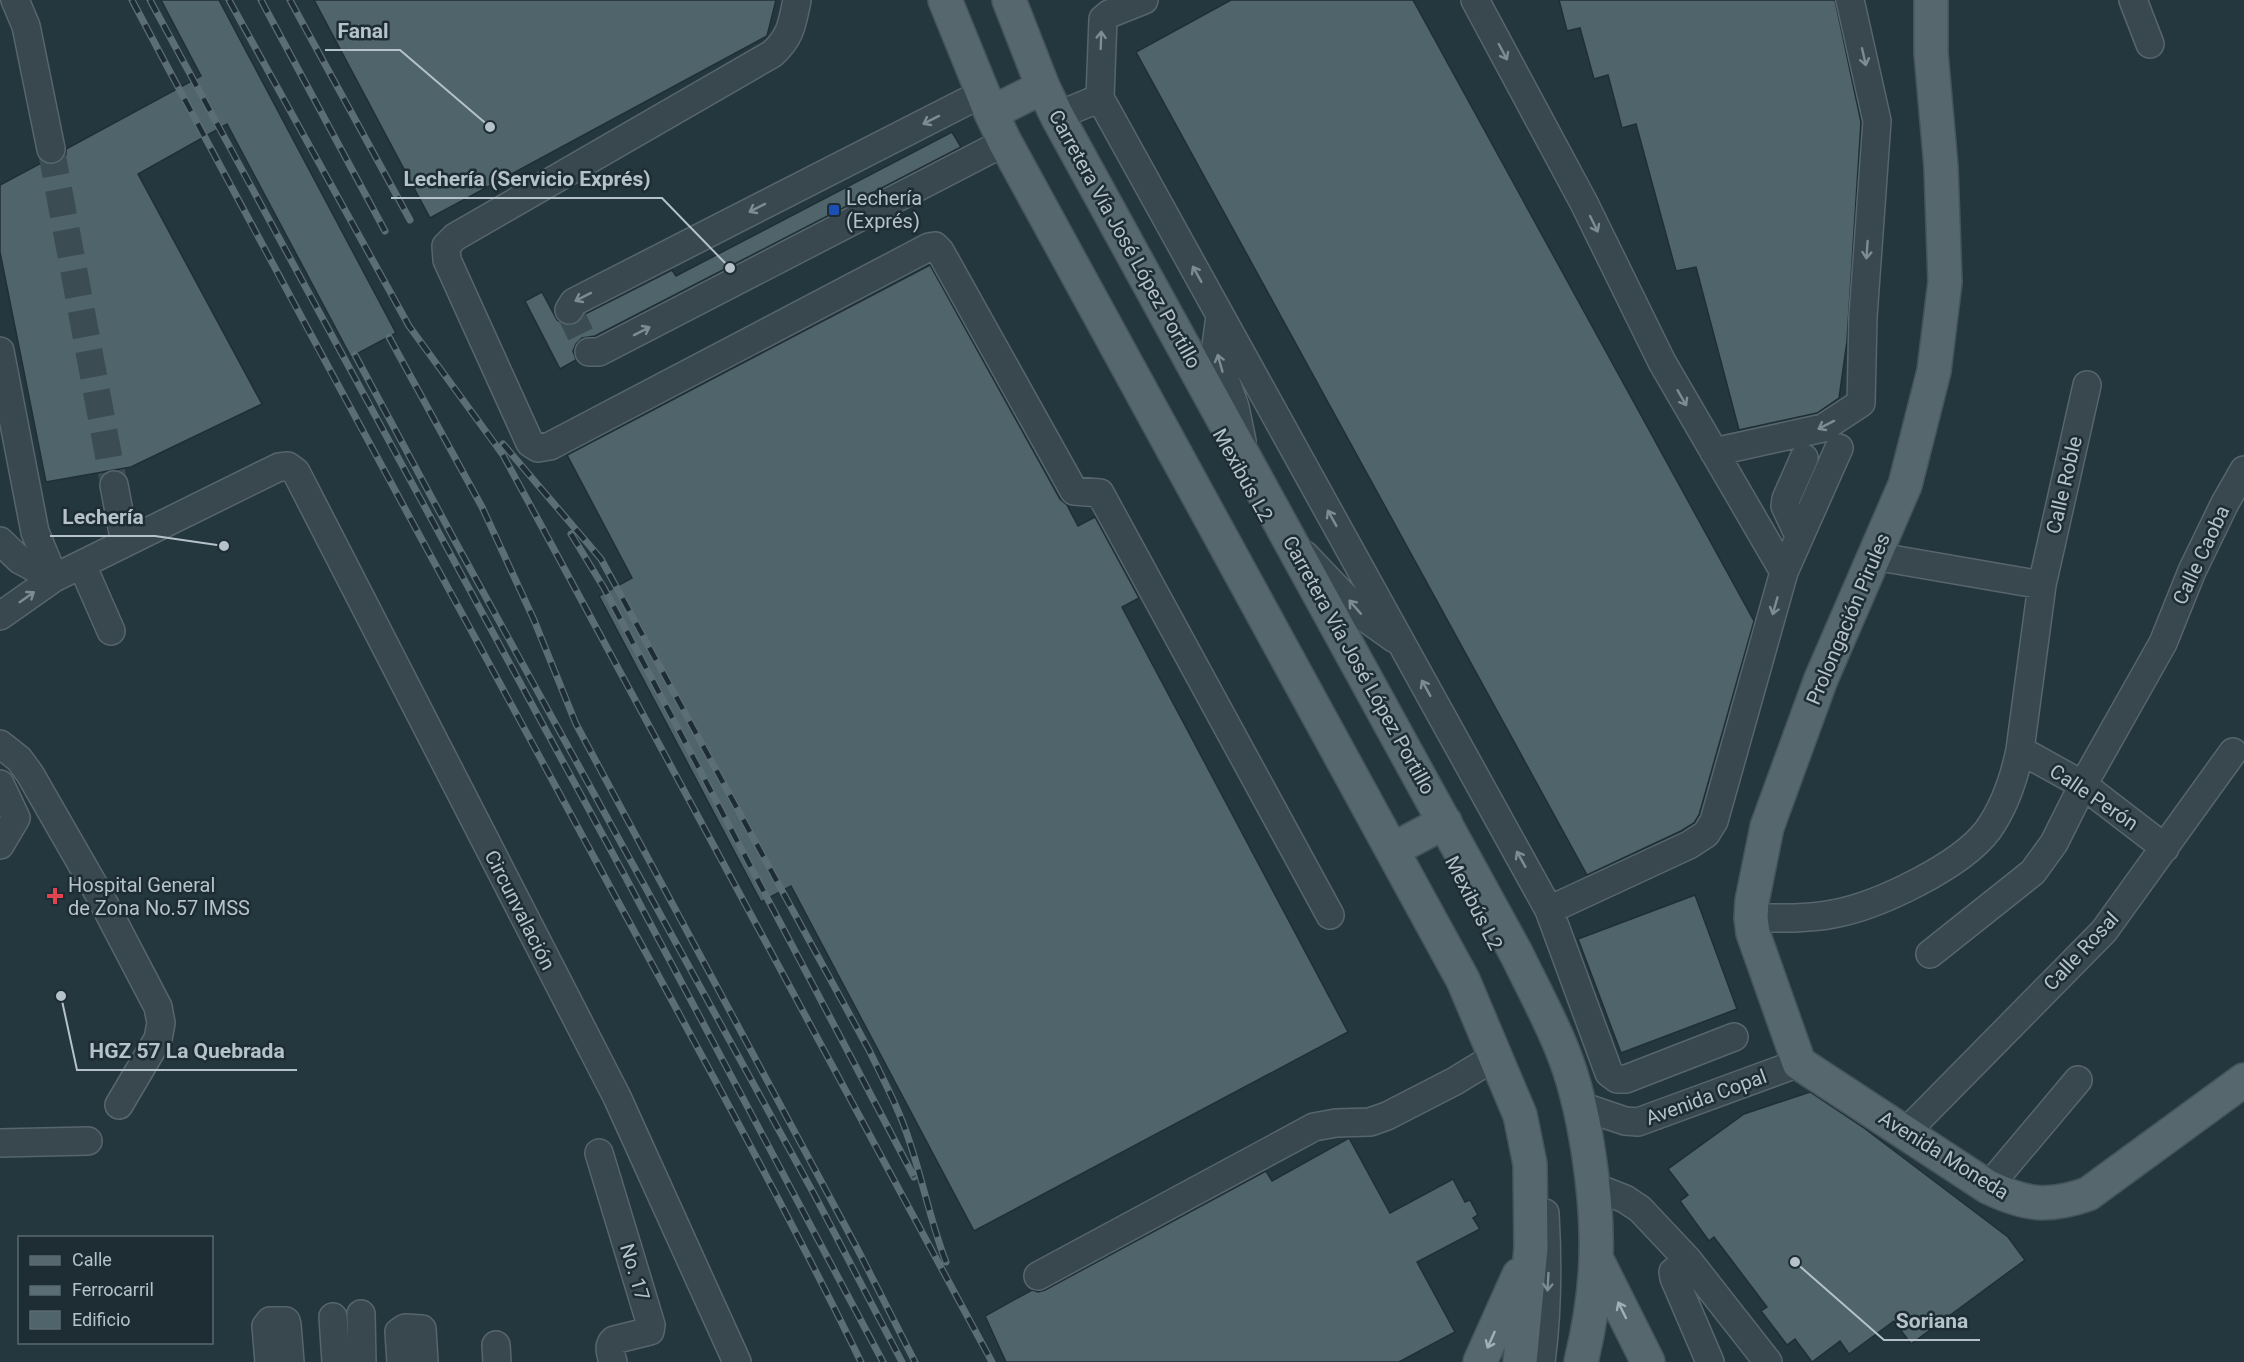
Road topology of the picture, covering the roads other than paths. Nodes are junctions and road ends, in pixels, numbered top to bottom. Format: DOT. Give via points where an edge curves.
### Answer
graph roads {
  1 [pos="15,0"];
  2 [pos="797,0"];
  3 [pos="945,0"];
  4 [pos="958,0"];
  5 [pos="993,0"];
  6 [pos="1009,0"];
  7 [pos="1144,0"];
  8 [pos="1475,0"];
  9 [pos="1850,0"];
  10 [pos="1931,0"];
  11 [pos="2133,0"];
  12 [pos="2150,44"];
  13 [pos="1045,98"];
  14 [pos="1100,98"];
  15 [pos="992,105"];
  16 [pos="1005,142"];
  17 [pos="51,149"];
  18 [pos="569,310"];
  19 [pos="1220,316"];
  20 [pos="0,351"];
  21 [pos="589,352"];
  22 [pos="2086,385"];
  23 [pos="1839,448"];
  24 [pos="1714,452"];
  25 [pos="1804,458"];
  26 [pos="1246,460"];
  27 [pos="2244,470"];
  28 [pos="114,485"];
  29 [pos="1799,536"];
  30 [pos="0,542"];
  31 [pos="1291,542"];
  32 [pos="125,543"];
  33 [pos="1874,556"];
  34 [pos="82,565"];
  35 [pos="1784,572"];
  36 [pos="54,578"];
  37 [pos="2042,585"];
  38 [pos="0,616"];
  39 [pos="111,631"];
  40 [pos="1401,643"];
  41 [pos="2020,750"];
  42 [pos="2,752"];
  43 [pos="2233,752"];
  44 [pos="0,784"];
  45 [pos="2083,785"];
  46 [pos="1440,825"];
  47 [pos="0,846"];
  48 [pos="1398,847"];
  49 [pos="2165,848"];
  50 [pos="1549,910"];
  51 [pos="1330,915"];
  52 [pos="1751,918"];
  53 [pos="1930,954"];
  54 [pos="1734,1037"];
  55 [pos="1496,1056"];
  56 [pos="1799,1063"];
  57 [pos="2078,1080"];
  58 [pos="2244,1080"];
  59 [pos="120,1105"];
  60 [pos="1578,1105"];
  61 [pos="1906,1132"];
  62 [pos="88,1141"];
  63 [pos="0,1143"];
  64 [pos="599,1153"];
  65 [pos="1592,1186"];
  66 [pos="1988,1188"];
  67 [pos="1531,1248"];
  68 [pos="1596,1258"];
  69 [pos="1688,1260"];
  70 [pos="1038,1276"];
  71 [pos="361,1314"];
  72 [pos="333,1317"];
  73 [pos="269,1362"];
  74 [pos="290,1362"];
  75 [pos="336,1362"];
  76 [pos="362,1362"];
  77 [pos="401,1362"];
  78 [pos="424,1362"];
  79 [pos="613,1362"];
  80 [pos="737,1362"];
  81 [pos="1480,1362"];
  82 [pos="1520,1362"];
  83 [pos="1541,1362"];
  84 [pos="1572,1362"];
  85 [pos="1581,1362"];
  86 [pos="1648,1362"];
  87 [pos="1710,1362"];
  88 [pos="1768,1362"];
  1 -- 17 [label="street" via="26,26"];
  2 -- 51 [label="street" via="785,42 772,54 446,246 447,260 530,443 538,448 550,447 935,246 1074,491 1100,493"];
  3 -- 15 [label="main road"];
  4 -- 15 [label="street, Mexibús L2"];
  5 -- 13 [label="street, Mexibús L2"];
  6 -- 13 [label="main road, Carretera Vía José López Portillo"];
  14 -- 7 [label="street, one-way" via="1103,19"];
  8 -- 24 [label="street, one-way" via="1584,203 1662,362"];
  9 -- 24 [label="street, one-way" via="1877,121 1861,403 1823,428"];
  10 -- 33 [label="main road, Prolongación Pirules" via="1945,282 1934,371 1905,485"];
  11 -- 12 [label="street"];
  13 -- 14 [label="street"];
  13 -- 15 [label="main road"];
  13 -- 26 [label="main road, Carretera Vía José López Portillo"];
  13 -- 46 [label="street, Mexibús L2"];
  19 -- 14 [label="street, one-way"];
  15 -- 16 [label="main road"];
  15 -- 18 [label="street, one-way" via="574,302"];
  15 -- 48 [label="street, Mexibús L2"];
  21 -- 16 [label="street, one-way" via="599,352"];
  16 -- 48 [label="main road"];
  26 -- 19 [label="street, one-way" via="1216,346"];
  40 -- 19 [label="street, one-way"];
  20 -- 36 [label="street" via="35,532"];
  22 -- 37 [label="street, Calle Roble"];
  23 -- 29 [label="street"];
  24 -- 35 [label="street"];
  25 -- 29 [label="street" via="1785,506"];
  26 -- 31 [label="main road, Carretera Vía José López Portillo"];
  27 -- 45 [label="street, Calle Caoba" via="2192,571 2163,643"];
  28 -- 32 [label="street"];
  29 -- 35 [label="street"];
  30 -- 36 [label="street" via="20,560"];
  40 -- 31 [label="street, one-way" via="1364,617"];
  31 -- 46 [label="main road, Carretera Vía José López Portillo"];
  32 -- 34 [label="street"];
  32 -- 80 [label="street, Circunvalación" via="279,467 288,466 296,472 616,1098"];
  33 -- 37 [label="street"];
  33 -- 52 [label="main road, Prolongación Pirules" via="1821,679 1767,827"];
  34 -- 36 [label="street"];
  34 -- 39 [label="street"];
  35 -- 50 [label="street, one-way" via="1714,821 1706,834"];
  38 -- 36 [label="street, one-way"];
  37 -- 41 [label="street, Calle Roble"];
  50 -- 40 [label="street, one-way"];
  41 -- 45 [label="street, Calle Perón"];
  41 -- 52 [label="street, Calle Roble" via="2008,795 1987,831 1961,855 1924,879 1835,914"];
  42 -- 59 [label="street" via="19,759 30,774 158,1007 158,1039"];
  43 -- 49 [label="street, Calle Rosal"];
  44 -- 47 [label="street" via="16,818"];
  45 -- 49 [label="street, Calle Perón"];
  45 -- 53 [label="street" via="2054,843 2033,872"];
  46 -- 48 [label="main road"];
  46 -- 60 [label="main road, Carretera Vía José López Portillo" via="1516,953 1562,1049"];
  46 -- 84 [label="street, Mexibús L2" via="1552,1053 1578,1158 1586,1216 1585,1277"];
  48 -- 55 [label="main road" via="1464,980"];
  48 -- 83 [label="street, Mexibús L2, one-way" via="1474,978 1516,1066 1542,1161 1549,1271"];
  49 -- 61 [label="street, Calle Rosal" via="2103,931"];
  50 -- 54 [label="street" via="1609,1073 1617,1079 1626,1079"];
  52 -- 56 [label="main road, Prolongación Pirules"];
  55 -- 67 [label="main road" via="1521,1115 1530,1164"];
  55 -- 70 [label="street" via="1387,1116 1370,1122 1314,1128"];
  56 -- 60 [label="street, Avenida Copal" via="1638,1122"];
  56 -- 61 [label="main road, Avenida Moneda"];
  57 -- 66 [label="street"];
  58 -- 66 [label="main road, Avenida Moneda" via="2088,1194 2045,1204 2015,1200"];
  60 -- 65 [label="main road, Carretera Vía José López Portillo"];
  61 -- 66 [label="main road, Avenida Moneda"];
  62 -- 63 [label="street"];
  64 -- 79 [label="street, No. 17" via="651,1325 644,1334 614,1340 609,1348"];
  65 -- 68 [label="main road, Carretera Vía José López Portillo"];
  65 -- 69 [label="street" via="1640,1209"];
  67 -- 81 [label="main road, one-way"];
  67 -- 82 [label="main road"];
  68 -- 85 [label="main road, Carretera Vía José López Portillo"];
  86 -- 68 [label="main road, one-way"];
  69 -- 87 [label="street" via="1673,1272 1674,1278"];
  69 -- 88 [label="street"];
  71 -- 76 [label="street"];
  72 -- 75 [label="street"];
  73 -- 74 [label="street" via="266,1326 270,1321 282,1320 287,1325"];
  77 -- 78 [label="street" via="399,1332 405,1328 422,1329"];
}
